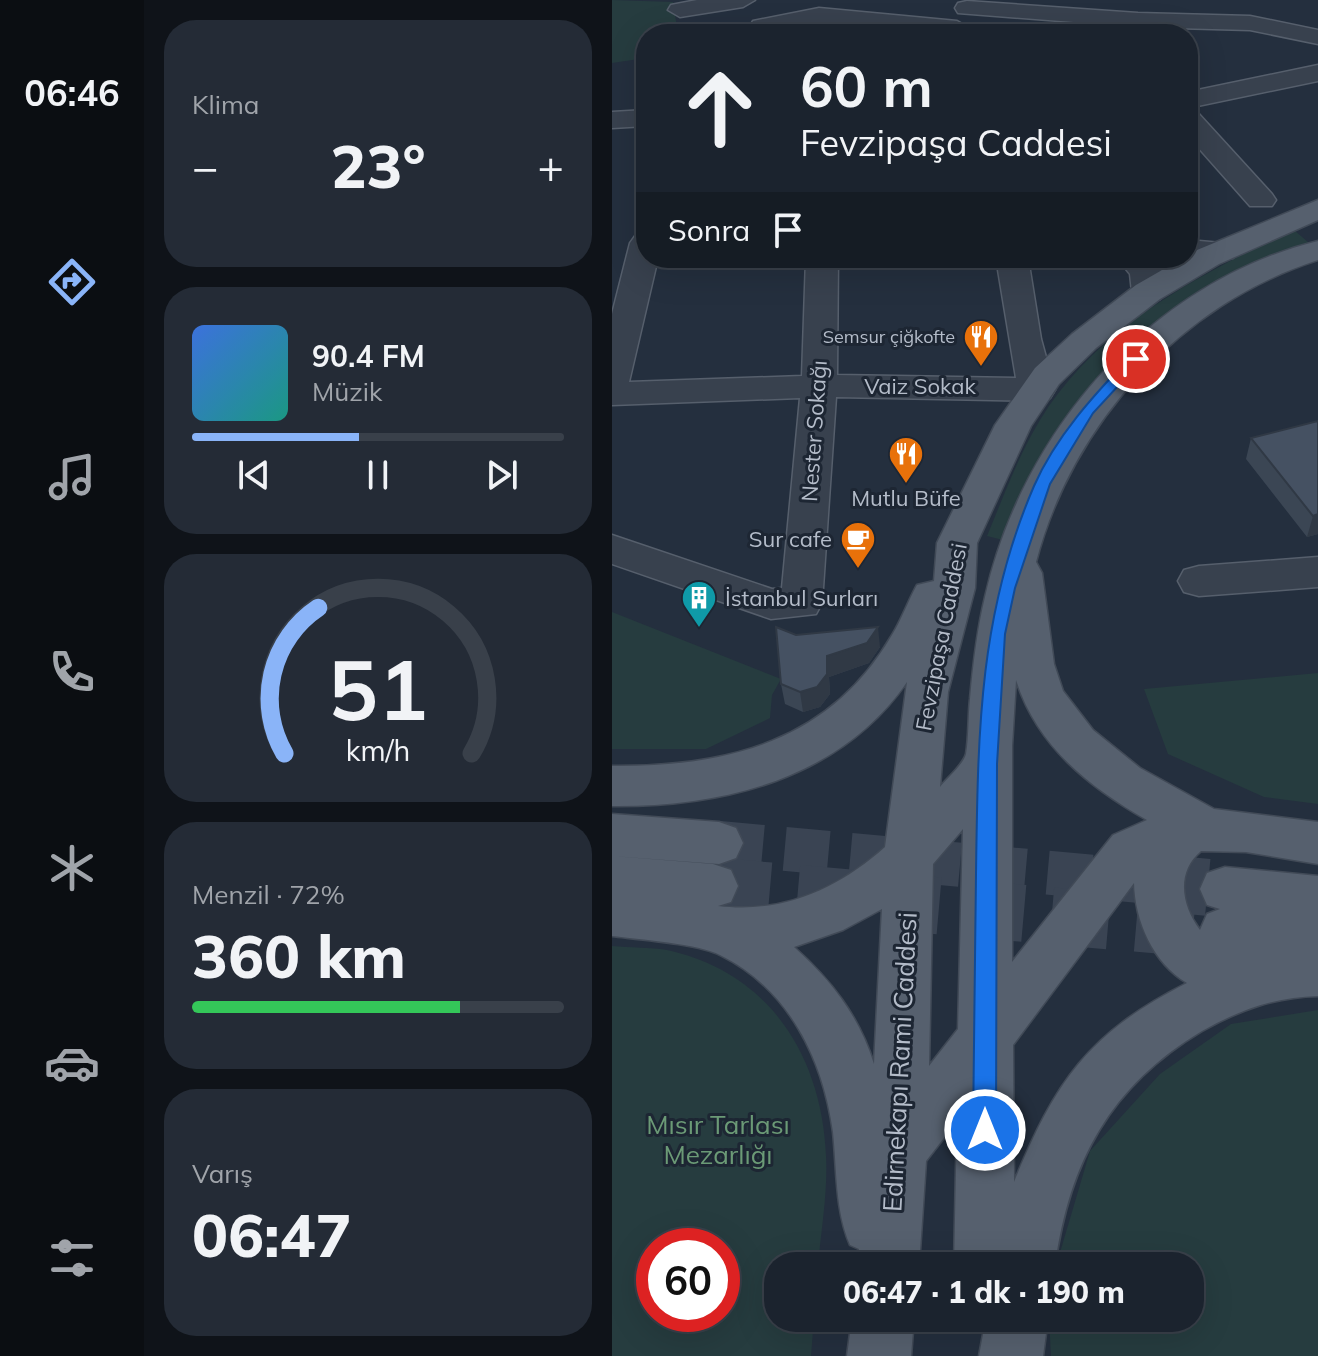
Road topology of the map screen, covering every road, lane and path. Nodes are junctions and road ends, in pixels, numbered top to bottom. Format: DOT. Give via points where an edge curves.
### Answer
graph roads {
  1 [pos="742,0"];
  2 [pos="822,7"];
  3 [pos="680,10"];
  4 [pos="962,17"];
  5 [pos="760,24"];
  6 [pos="780,24"];
  7 [pos="1087,24"];
  8 [pos="1198,25"];
  9 [pos="1318,37"];
  10 [pos="1318,73"];
  11 [pos="1198,98"];
  12 [pos="636,119"];
  13 [pos="612,120"];
  14 [pos="1198,130"];
  15 [pos="1234,168"];
  16 [pos="1203,171"];
  17 [pos="1261,200"];
  18 [pos="1318,209"];
  19 [pos="1198,250"];
  20 [pos="1318,250"];
  21 [pos="1222,251"];
  22 [pos="636,253"];
  23 [pos="1198,264"];
  24 [pos="822,268"];
  25 [pos="1013,268"];
  26 [pos="1142,268"];
  27 [pos="1191,268"];
  28 [pos="1148,292"];
  29 [pos="612,382"];
  30 [pos="819,386"];
  31 [pos="1037,390"];
  32 [pos="612,394"];
  33 [pos="957,543"];
  34 [pos="612,549"];
  35 [pos="1019,549"];
  36 [pos="1318,572"];
  37 [pos="1199,581"];
  38 [pos="987,764"];
  39 [pos="612,786"];
  40 [pos="1204,827"];
  41 [pos="612,835"];
  42 [pos="1318,843"];
  43 [pos="909,857"];
  44 [pos="612,878"];
  45 [pos="720,887"];
  46 [pos="1318,899"];
  47 [pos="612,913"];
  48 [pos="1318,940"];
  49 [pos="1318,971"];
  50 [pos="1245,983"];
  51 [pos="985,1038"];
  52 [pos="898,1151"];
  53 [pos="879,1252"];
  54 [pos="891,1252"];
  55 [pos="985,1252"];
  56 [pos="1027,1252"];
  57 [pos="882,1332"];
  58 [pos="893,1332"];
  59 [pos="986,1332"];
  60 [pos="1015,1332"];
  61 [pos="879,1356"];
  62 [pos="895,1356"];
  63 [pos="986,1356"];
  64 [pos="1011,1356"];
  1 -- 3 [label="street"];
  1 -- 5 [label="street"];
  2 -- 4 [label="street"];
  2 -- 6 [label="street"];
  4 -- 7 [label="street"];
  8 -- 9 [label="street" via="1250,23"];
  10 -- 11 [label="street"];
  12 -- 13 [label="street"];
  14 -- 15 [label="street"];
  15 -- 16 [label="street"];
  15 -- 17 [label="street"];
  18 -- 21 [label="main road, Fevzipaşa Caddesi"];
  19 -- 21 [label="street"];
  20 -- 35 [label="main road" via="1263,271 1188,315 1120,374 1065,443 1029,515"];
  21 -- 23 [label="main road, Fevzipaşa Caddesi"];
  22 -- 29 [label="street"];
  24 -- 30 [label="street, Nester Sokağı"];
  25 -- 31 [label="street"];
  26 -- 28 [label="street"];
  27 -- 28 [label="main road, Fevzipaşa Caddesi"];
  28 -- 31 [label="main road, Fevzipaşa Caddesi" via="1084,341"];
  30 -- 31 [label="street, Vaiz Sokak"];
  30 -- 32 [label="street, Vaiz Sokak"];
  30 -- 34 [label="street, Nester Sokağı" via="801,603 771,604"];
  31 -- 33 [label="main road, Fevzipaşa Caddesi" via="998,452"];
  33 -- 39 [label="main road" via="899,664 835,729 765,768 738,776 650,789"];
  33 -- 43 [label="main road, Fevzipaşa Caddesi" via="954,588 926,692"];
  35 -- 38 [label="main road" via="997,634"];
  35 -- 40 [label="main road" via="1033,667 1077,749 1130,788"];
  36 -- 37 [label="street"];
  38 -- 43 [label="main road"];
  38 -- 51 [label="main road"];
  40 -- 42 [label="main road"];
  40 -- 50 [label="main road" via="1182,837 1168,853 1159,896 1164,919 1170,934 1194,959"];
  40 -- 51 [label="main road" via="1171,831 1130,850"];
  41 -- 45 [label="main road"];
  43 -- 45 [label="main road" via="871,889 811,918 771,928"];
  43 -- 52 [label="main road, Edirnekapı Rami Caddesi"];
  44 -- 45 [label="main road"];
  45 -- 47 [label="main road"];
  45 -- 53 [label="main road" via="836,1034 856,1084"];
  46 -- 48 [label="main road" via="1225,910"];
  49 -- 50 [label="main road"];
  50 -- 56 [label="main road" via="1149,1033 1115,1062 1062,1140 1041,1191"];
  51 -- 52 [label="main road"];
  51 -- 55 [label="main road"];
  52 -- 54 [label="main road, Edirnekapı Rami Caddesi"];
  57 -- 61 [label="main road, Edirnekapı Rami Caddesi"];
  58 -- 62 [label="main road"];
  59 -- 63 [label="main road"];
  60 -- 64 [label="main road"];
}
